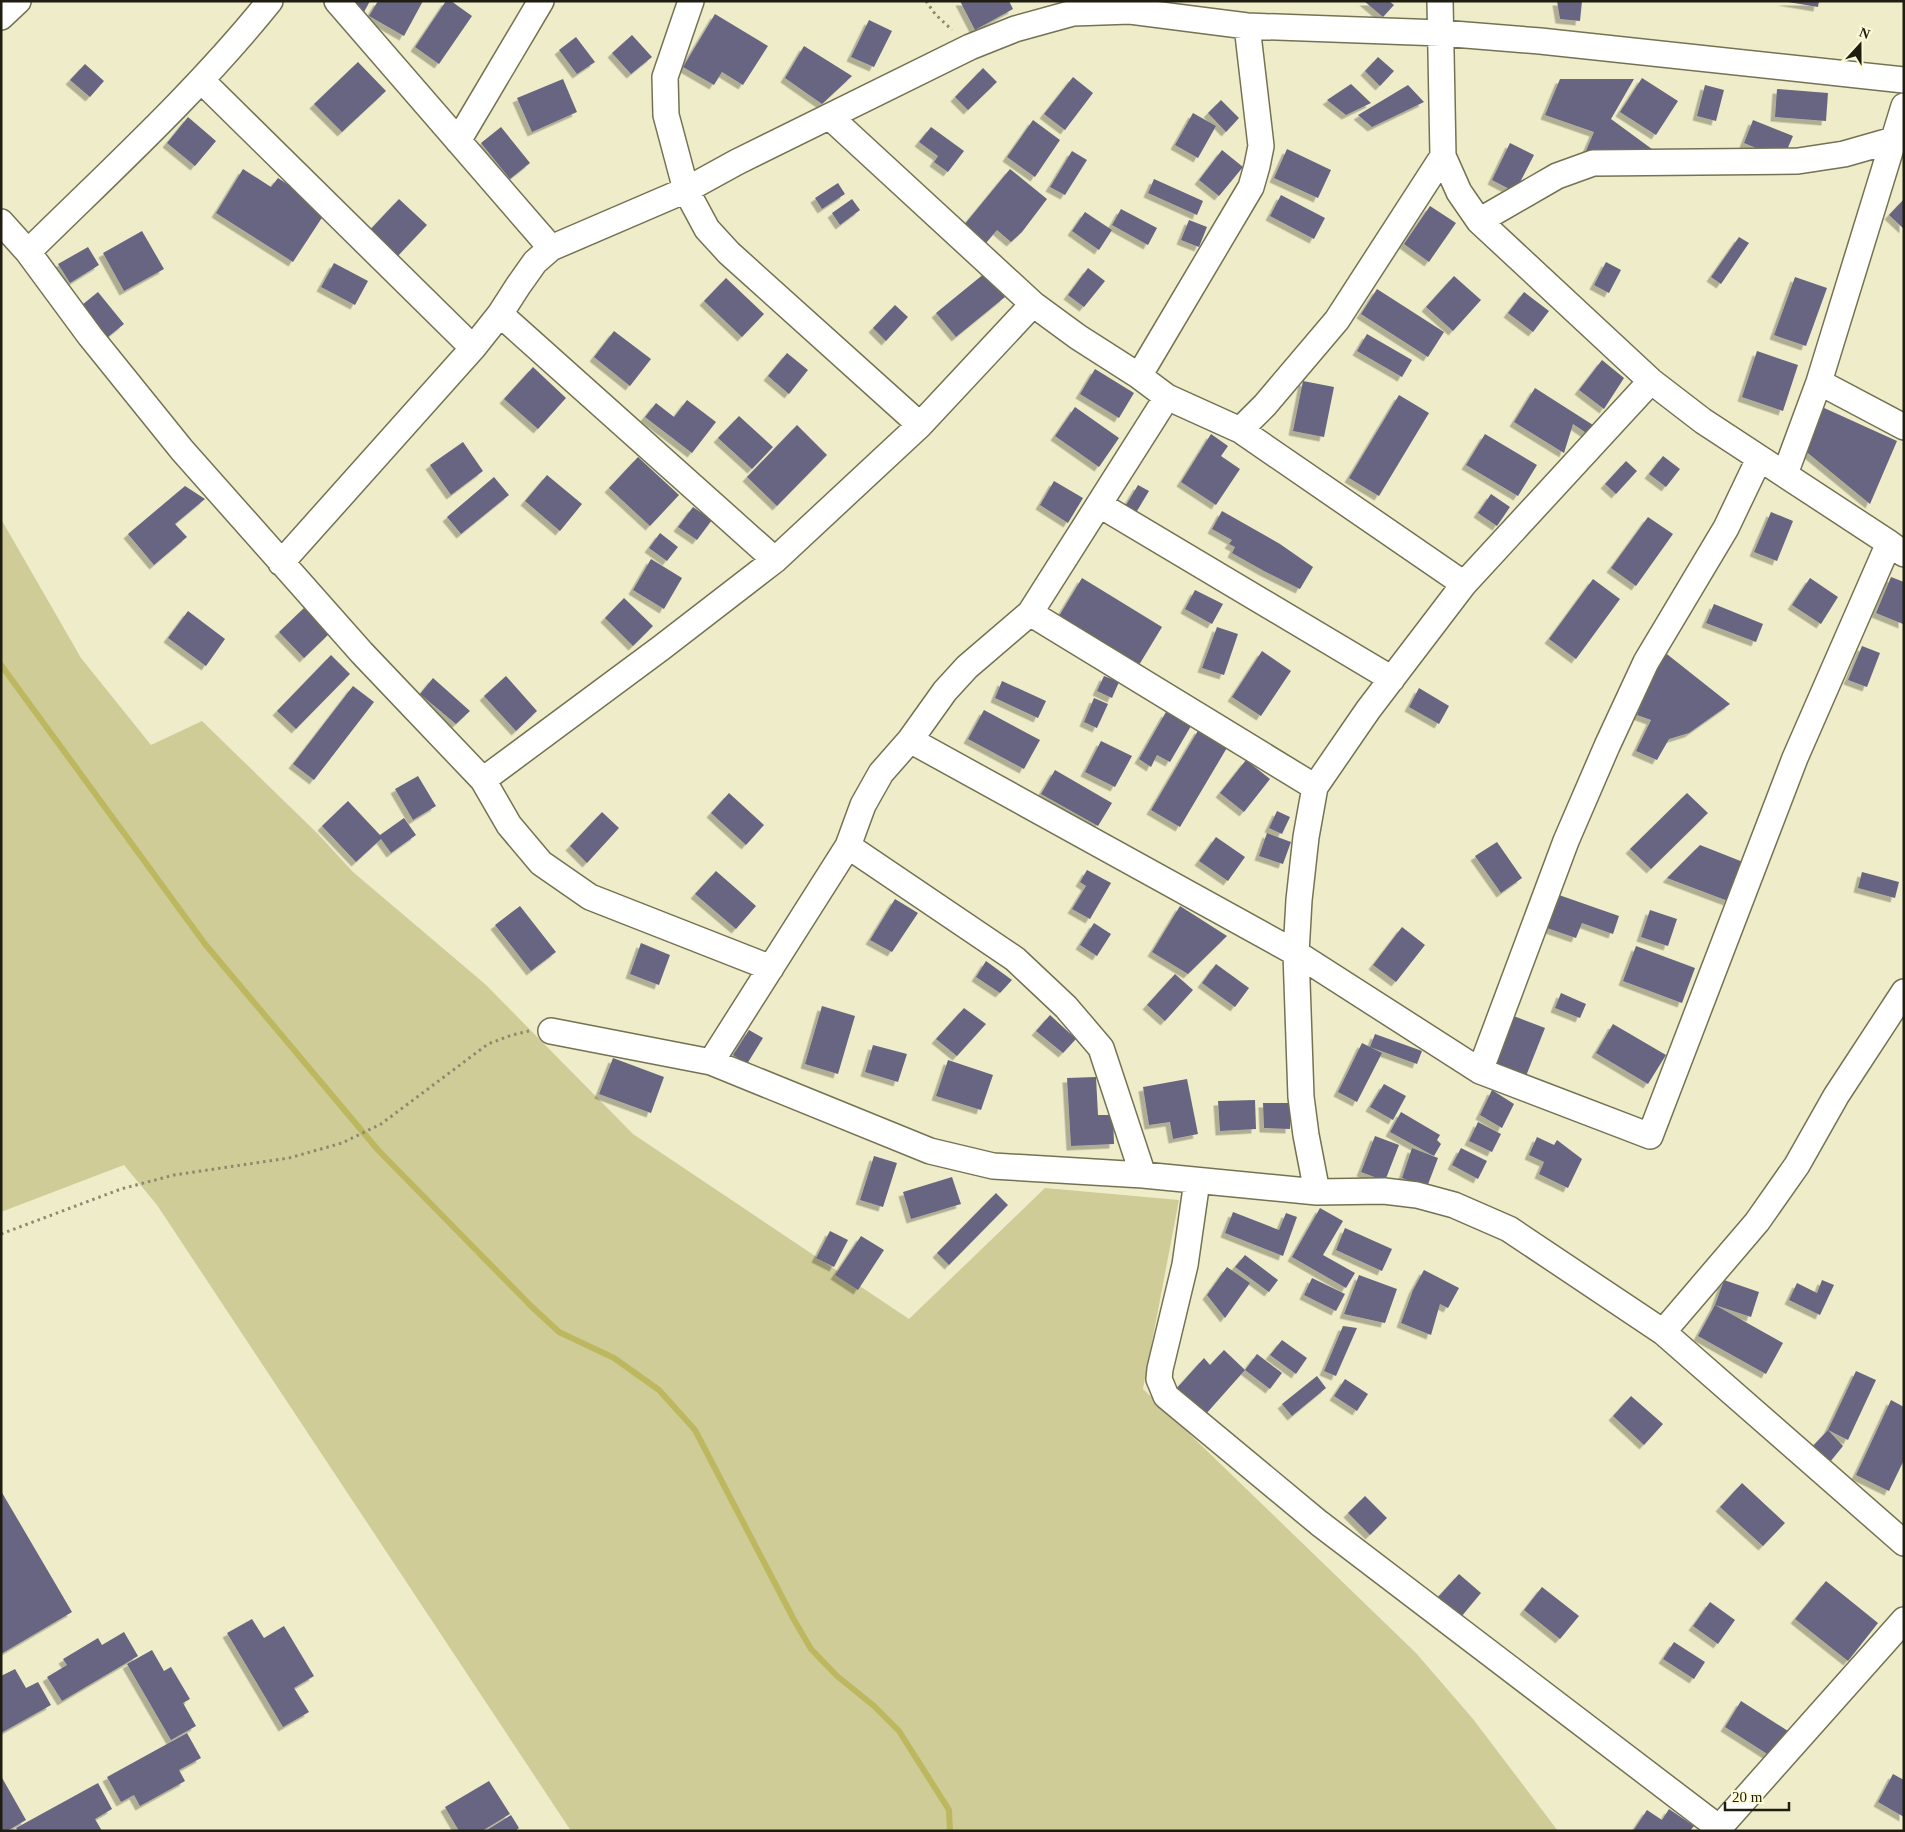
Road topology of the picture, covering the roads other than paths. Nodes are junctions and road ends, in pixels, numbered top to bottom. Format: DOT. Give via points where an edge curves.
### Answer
graph roads {
  1 [pos="18,1"];
  2 [pos="270,1"];
  3 [pos="336,1"];
  4 [pos="541,1"];
  5 [pos="691,1"];
  6 [pos="1440,1"];
  7 [pos="1,17"];
  8 [pos="1247,26"];
  9 [pos="1441,34"];
  10 [pos="201,80"];
  11 [pos="1904,80"];
  12 [pos="1904,106"];
  13 [pos="830,117"];
  14 [pos="1893,140"];
  15 [pos="458,141"];
  16 [pos="1443,156"];
  17 [pos="686,190"];
  18 [pos="1480,221"];
  19 [pos="1,222"];
  20 [pos="551,248"];
  21 [pos="28,252"];
  22 [pos="1033,304"];
  23 [pos="500,314"];
  24 [pos="473,348"];
  25 [pos="1139,376"];
  26 [pos="1651,381"];
  27 [pos="1819,382"];
  28 [pos="1167,397"];
  29 [pos="920,425"];
  30 [pos="1904,427"];
  31 [pos="1240,430"];
  32 [pos="1759,459"];
  33 [pos="1784,474"];
  34 [pos="1100,505"];
  35 [pos="1896,548"];
  36 [pos="775,560"];
  37 [pos="282,563"];
  38 [pos="1464,584"];
  39 [pos="1030,613"];
  40 [pos="1392,679"];
  41 [pos="910,740"];
  42 [pos="483,780"];
  43 [pos="1315,787"];
  44 [pos="848,846"];
  45 [pos="1296,953"];
  46 [pos="770,968"];
  47 [pos="1904,992"];
  48 [pos="552,1030"];
  49 [pos="711,1062"];
  50 [pos="1480,1070"];
  51 [pos="1143,1175"];
  52 [pos="1197,1180"];
  53 [pos="1317,1192"];
  54 [pos="1663,1332"];
  55 [pos="1904,1543"];
  56 [pos="1904,1620"];
  1 -- 7 [label="street"];
  2 -- 10 [label="street"];
  3 -- 15 [label="street"];
  4 -- 15 [label="street"];
  5 -- 17 [label="street" via="665,77 666,115"];
  6 -- 9 [label="street"];
  8 -- 9 [label="street"];
  8 -- 13 [label="street" via="1130,11 1073,13 970,47"];
  8 -- 25 [label="street" via="1261,146 1258,166 1251,187"];
  9 -- 11 [label="street" via="1540,40"];
  9 -- 16 [label="street"];
  10 -- 21 [label="street"];
  10 -- 24 [label="street"];
  12 -- 14 [label="street"];
  13 -- 17 [label="street"];
  13 -- 22 [label="street"];
  14 -- 18 [label="street" via="1844,154 1798,161 1593,163 1557,176"];
  14 -- 27 [label="street"];
  15 -- 20 [label="street"];
  16 -- 18 [label="street" via="1459,192"];
  16 -- 31 [label="street" via="1337,320"];
  17 -- 20 [label="street"];
  17 -- 29 [label="street" via="707,229 729,253"];
  18 -- 26 [label="street"];
  19 -- 21 [label="street"];
  20 -- 23 [label="street" via="535,262"];
  21 -- 37 [label="street" via="90,336 182,450"];
  22 -- 25 [label="street"];
  22 -- 29 [label="street"];
  23 -- 24 [label="street"];
  23 -- 36 [label="street"];
  24 -- 37 [label="street"];
  25 -- 28 [label="street"];
  26 -- 32 [label="street"];
  26 -- 38 [label="street"];
  27 -- 30 [label="street"];
  27 -- 33 [label="street"];
  28 -- 31 [label="street"];
  28 -- 34 [label="street"];
  29 -- 36 [label="street"];
  31 -- 38 [label="street"];
  32 -- 33 [label="street"];
  32 -- 50 [label="street" via="1726,528 1646,662 1607,746 1566,841"];
  33 -- 35 [label="street"];
  34 -- 39 [label="street"];
  34 -- 40 [label="street"];
  35 -- 50 [label="street" via="1795,758 1650,1136"];
  36 -- 42 [label="street"];
  37 -- 42 [label="street"];
  38 -- 40 [label="street"];
  39 -- 41 [label="street" via="967,667 945,691"];
  39 -- 43 [label="street"];
  40 -- 43 [label="street"];
  41 -- 44 [label="street" via="881,773 863,805"];
  41 -- 45 [label="street"];
  42 -- 46 [label="street" via="509,825 541,863 590,897"];
  43 -- 45 [label="street" via="1298,900"];
  44 -- 46 [label="street"];
  44 -- 51 [label="street" via="1015,959 1066,1007 1101,1048"];
  45 -- 50 [label="street"];
  45 -- 53 [label="street" via="1301,1097"];
  46 -- 49 [label="street"];
  47 -- 54 [label="street" via="1757,1222"];
  48 -- 49 [label="street"];
  49 -- 51 [label="street" via="930,1150 993,1166"];
  51 -- 52 [label="street"];
  52 -- 53 [label="street"];
  52 -- 56 [label="street" via="1185,1265 1160,1369 1159,1379 1166,1396 1319,1523 1718,1828"];
  53 -- 54 [label="street" via="1384,1191 1417,1195 1454,1205 1508,1229"];
  54 -- 55 [label="street"];
}
